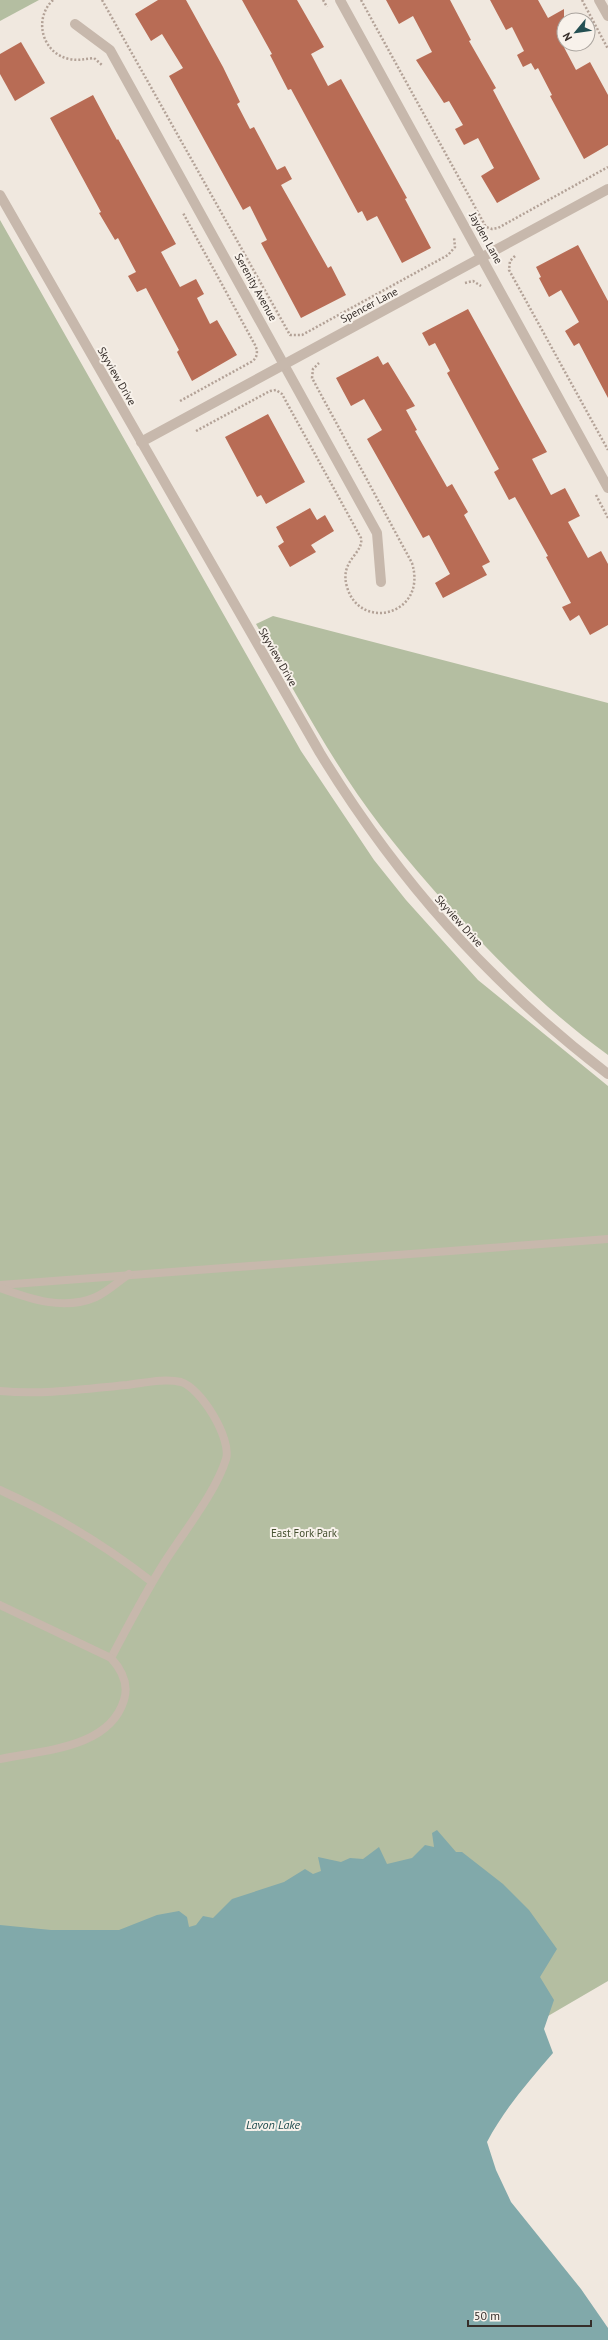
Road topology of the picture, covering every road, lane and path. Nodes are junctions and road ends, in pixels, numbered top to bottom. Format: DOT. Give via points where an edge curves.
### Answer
graph roads {
  1 [pos="53,0"];
  2 [pos="102,0"];
  3 [pos="323,0"];
  4 [pos="340,0"];
  5 [pos="361,0"];
  6 [pos="582,0"];
  7 [pos="599,0"];
  8 [pos="331,14"];
  9 [pos="608,16"];
  10 [pos="75,24"];
  11 [pos="608,48"];
  12 [pos="105,70"];
  13 [pos="608,167"];
  14 [pos="608,189"];
  15 [pos="0,195"];
  16 [pos="180,207"];
  17 [pos="451,232"];
  18 [pos="521,252"];
  19 [pos="483,257"];
  20 [pos="461,285"];
  21 [pos="485,293"];
  22 [pos="324,360"];
  23 [pos="285,364"];
  24 [pos="180,401"];
  25 [pos="196,431"];
  26 [pos="141,442"];
  27 [pos="608,450"];
  28 [pos="608,488"];
  29 [pos="593,490"];
  30 [pos="608,518"];
  31 [pos="381,582"];
  32 [pos="608,1074"];
  33 [pos="608,1239"];
  34 [pos="129,1274"];
  35 [pos="0,1286"];
  36 [pos="0,1391"];
  37 [pos="0,1490"];
  38 [pos="152,1582"];
  39 [pos="0,1605"];
  40 [pos="111,1658"];
  41 [pos="0,1759"];
  1 -- 12 [label="path" via="45,9 41,24 48,45 68,59 96,59"];
  2 -- 17 [label="path" via="290,335 302,335 448,255 454,250 455,244"];
  3 -- 8 [label="path"];
  4 -- 19 [label="street, Jayden Lane"];
  5 -- 13 [label="path" via="486,227 498,228"];
  6 -- 11 [label="path"];
  7 -- 9 [label="street"];
  10 -- 23 [label="street, Serenity Avenue" via="110,50"];
  14 -- 19 [label="street, Spencer Lane"];
  15 -- 26 [label="street, Skyview Drive"];
  16 -- 24 [label="path" via="256,345 257,352 251,362"];
  18 -- 27 [label="path" via="511,259 509,270"];
  19 -- 23 [label="street, Spencer Lane"];
  19 -- 28 [label="street, Jayden Lane"];
  20 -- 21 [label="path" via="473,281 479,284"];
  22 -- 25 [label="path" via="312,368 312,378 416,574 412,592 405,603 397,609 379,613 366,610 355,602 348,592 346,569 360,547 361,538 282,394 276,390 270,391"];
  23 -- 26 [label="street, Spencer Lane"];
  23 -- 31 [label="street, Serenity Avenue" via="377,533"];
  26 -- 32 [label="street, Skyview Drive" via="320,753 367,827 417,892 469,951 551,1028"];
  29 -- 30 [label="path"];
  33 -- 34 [label="lane"];
  34 -- 35 [label="lane"];
  34 -- 35 [label="lane" via="96,1297 70,1304 35,1300"];
  36 -- 38 [label="lane" via="35,1393 171,1381 182,1382 200,1397 224,1436 228,1450 226,1459 210,1492"];
  37 -- 38 [label="lane" via="76,1529 115,1553"];
  38 -- 40 [label="lane"];
  39 -- 40 [label="lane"];
  40 -- 41 [label="lane" via="123,1675 126,1694 118,1714 110,1724 100,1732 74,1744"];
}
